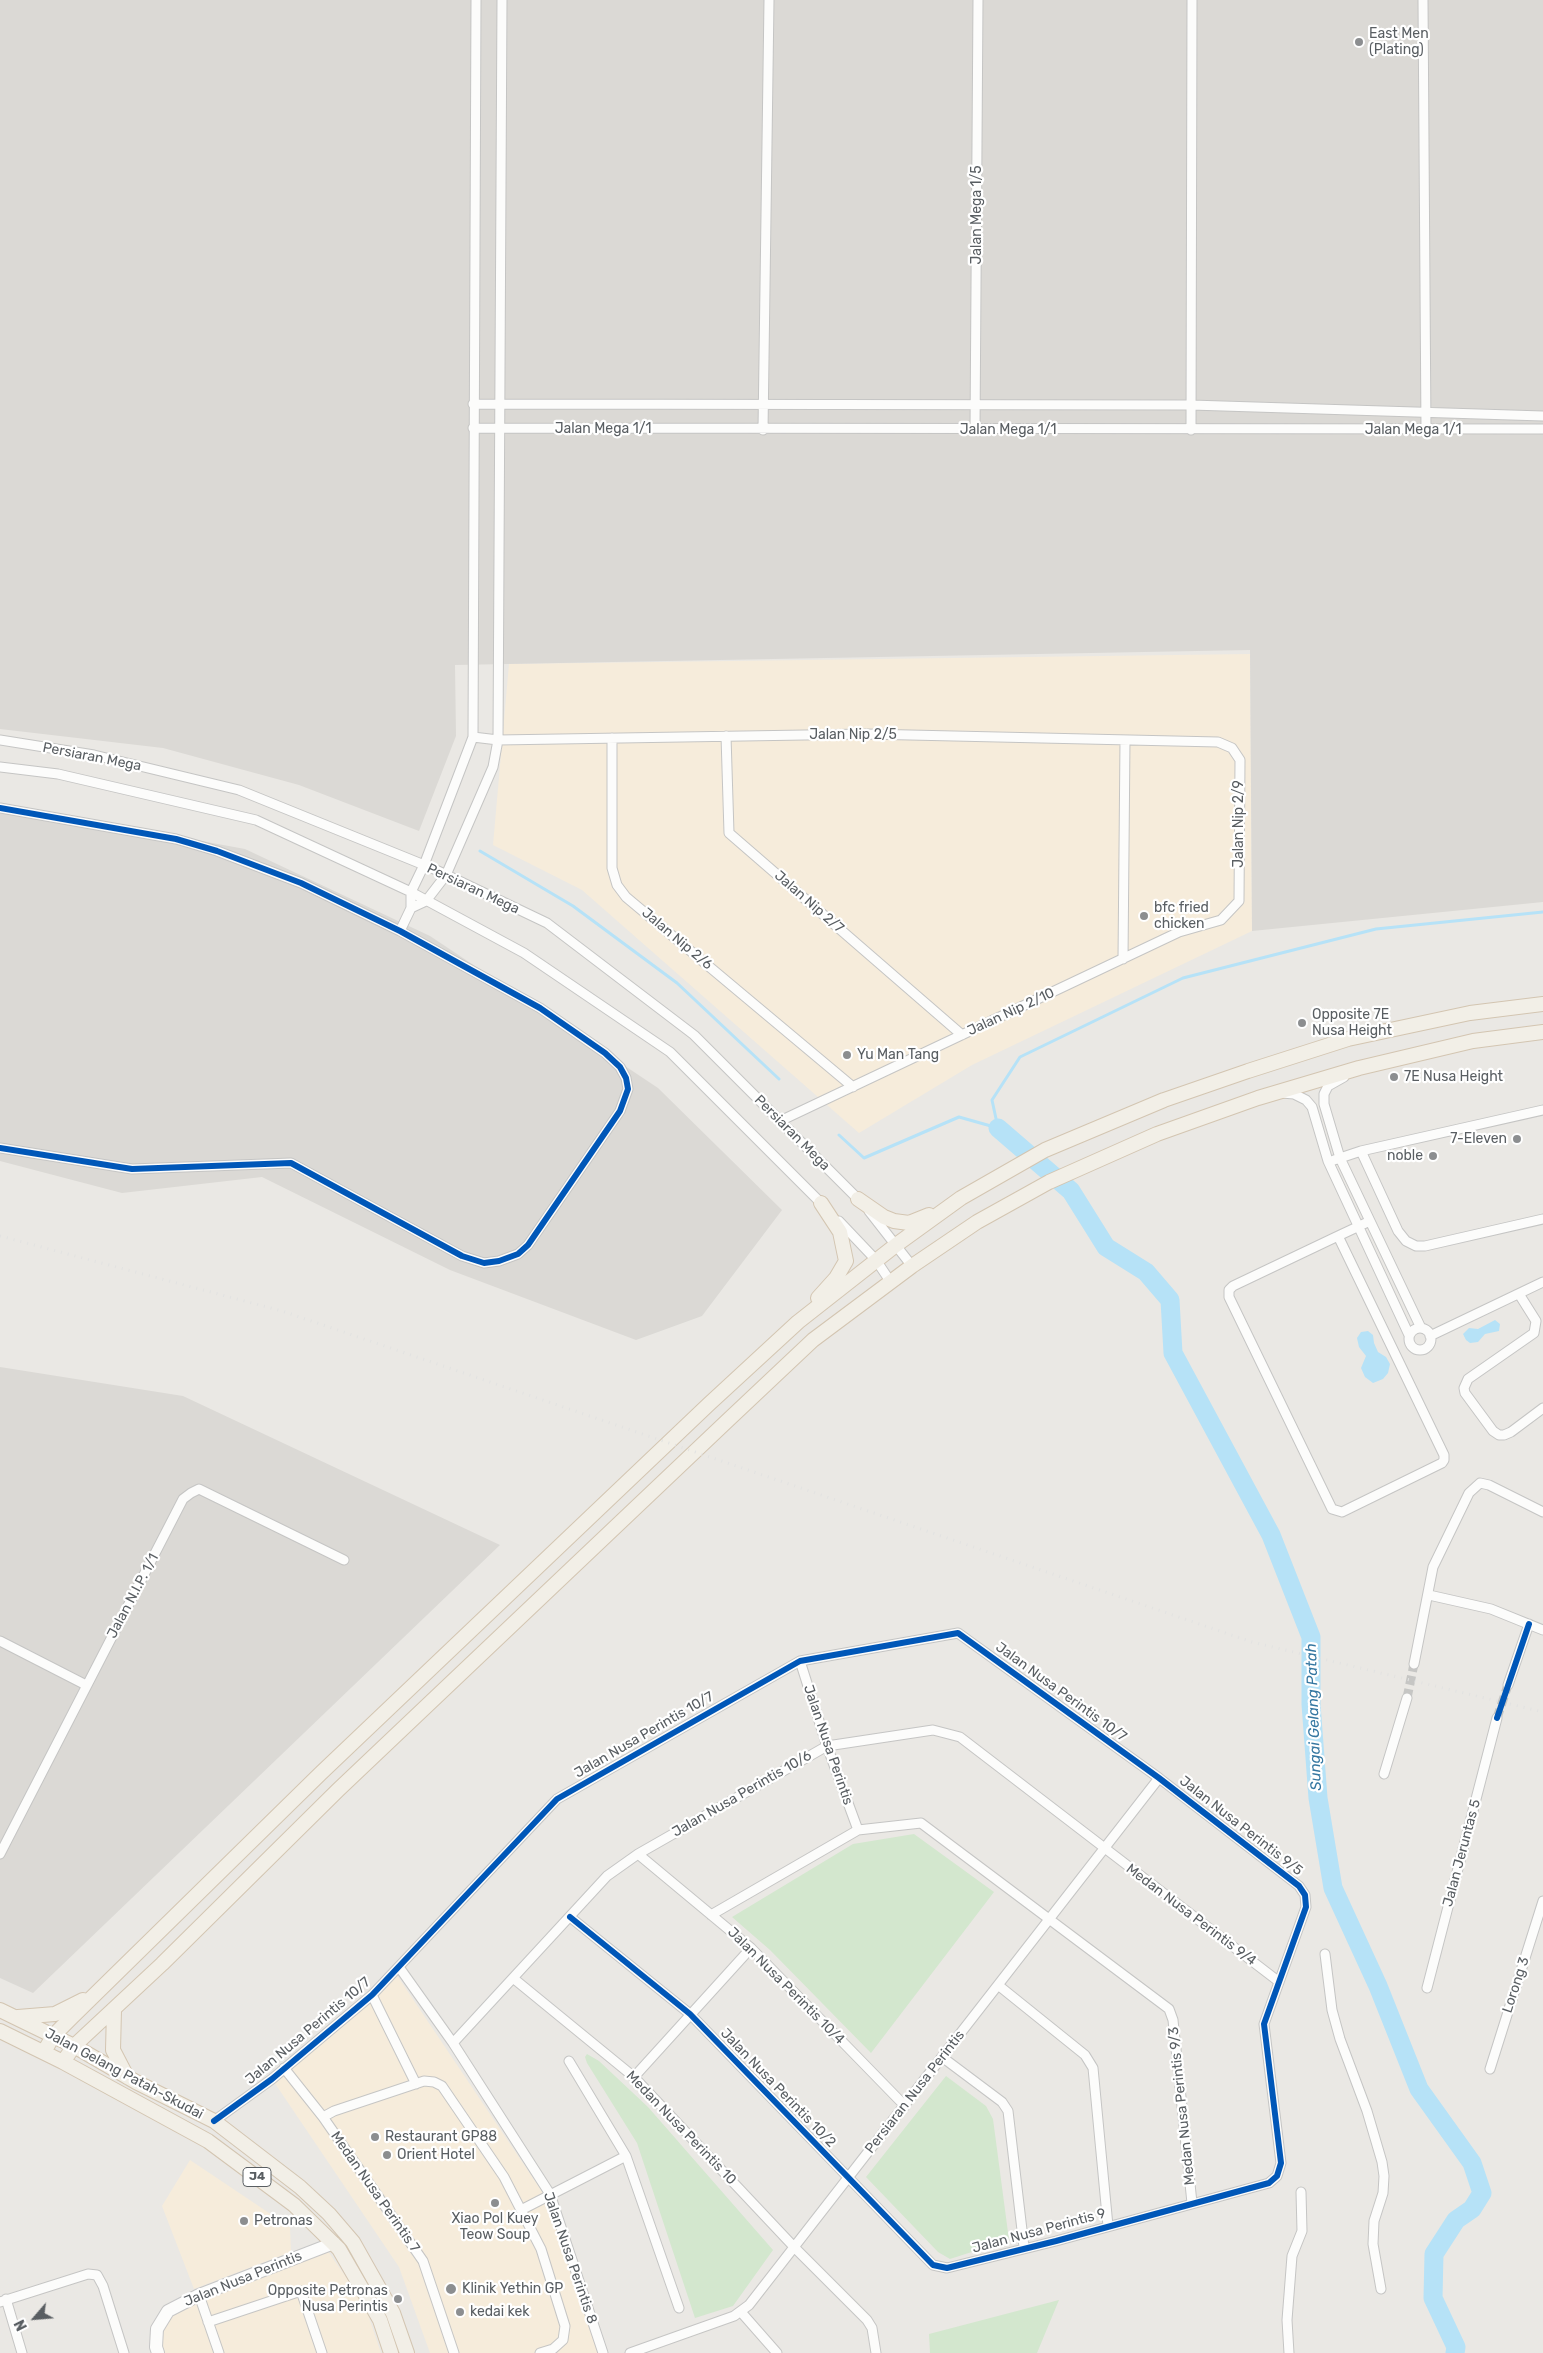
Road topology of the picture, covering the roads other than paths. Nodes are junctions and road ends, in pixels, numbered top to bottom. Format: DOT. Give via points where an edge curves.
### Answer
graph roads {
  1 [pos="476,0"];
  2 [pos="502,0"];
  3 [pos="770,0"];
  4 [pos="978,0"];
  5 [pos="1192,0"];
  6 [pos="1424,0"];
  7 [pos="473,404"];
  8 [pos="499,404"];
  9 [pos="764,404"];
  10 [pos="976,404"];
  11 [pos="1190,405"];
  12 [pos="1424,412"];
  13 [pos="1543,416"];
  14 [pos="474,428"];
  15 [pos="499,430"];
  16 [pos="763,430"];
  17 [pos="975,430"];
  18 [pos="1191,430"];
  19 [pos="1426,430"];
  20 [pos="1543,430"];
  21 [pos="726,736"];
  22 [pos="473,737"];
  23 [pos="612,738"];
  24 [pos="0,740"];
  25 [pos="498,740"];
  26 [pos="1125,740"];
  27 [pos="1232,748"];
  28 [pos="0,767"];
  29 [pos="0,808"];
  30 [pos="424,866"];
  31 [pos="446,875"];
  32 [pos="410,892"];
  33 [pos="426,901"];
  34 [pos="1239,901"];
  35 [pos="411,908"];
  36 [pos="400,931"];
  37 [pos="1123,959"];
  38 [pos="1543,1004"];
  39 [pos="1542,1032"];
  40 [pos="962,1035"];
  41 [pos="1359,1068"];
  42 [pos="853,1086"];
  43 [pos="1279,1093"];
  44 [pos="1543,1110"];
  45 [pos="780,1121"];
  46 [pos="0,1148"];
  47 [pos="1361,1150"];
  48 [pos="1340,1158"];
  49 [pos="1328,1161"];
  50 [pos="961,1198"];
  51 [pos="858,1199"];
  52 [pos="822,1202"];
  53 [pos="1543,1219"];
  54 [pos="1370,1221"];
  55 [pos="1359,1226"];
  56 [pos="1338,1236"];
  57 [pos="896,1245"];
  58 [pos="876,1260"];
  59 [pos="912,1266"];
  60 [pos="890,1281"];
  61 [pos="1543,1282"];
  62 [pos="1519,1294"];
  63 [pos="798,1322"];
  64 [pos="1421,1328"];
  65 [pos="1410,1334"];
  66 [pos="1430,1336"];
  67 [pos="1543,1408"];
  68 [pos="1543,1512"];
  69 [pos="344,1560"];
  70 [pos="1429,1594"];
  71 [pos="1529,1624"];
  72 [pos="1543,1630"];
  73 [pos="0,1641"];
  74 [pos="800,1661"];
  75 [pos="1414,1664"];
  76 [pos="86,1685"];
  77 [pos="1508,1685"];
  78 [pos="1407,1698"];
  79 [pos="1497,1718"];
  80 [pos="827,1746"];
  81 [pos="1384,1774"];
  82 [pos="1160,1778"];
  83 [pos="858,1830"];
  84 [pos="1104,1849"];
  85 [pos="0,1854"];
  86 [pos="638,1854"];
  87 [pos="1543,1901"];
  88 [pos="711,1915"];
  89 [pos="570,1916"];
  90 [pos="1049,1920"];
  91 [pos="751,1948"];
  92 [pos="1325,1954"];
  93 [pos="399,1967"];
  94 [pos="513,1978"];
  95 [pos="1278,1981"];
  96 [pos="998,1985"];
  97 [pos="1427,1988"];
  98 [pos="97,1993"];
  99 [pos="372,1995"];
  100 [pos="0,2010"];
  101 [pos="114,2010"];
  102 [pos="690,2014"];
  103 [pos="16,2017"];
  104 [pos="0,2031"];
  105 [pos="53,2036"];
  106 [pos="453,2043"];
  107 [pos="74,2046"];
  108 [pos="44,2052"];
  109 [pos="942,2057"];
  110 [pos="569,2061"];
  111 [pos="64,2062"];
  112 [pos="284,2068"];
  113 [pos="1490,2069"];
  114 [pos="634,2077"];
  115 [pos="128,2078"];
  116 [pos="420,2082"];
  117 [pos="905,2106"];
  118 [pos="323,2117"];
  119 [pos="214,2122"];
  120 [pos="626,2156"];
  121 [pos="848,2179"];
  122 [pos="1269,2183"];
  123 [pos="1302,2192"];
  124 [pos="550,2194"];
  125 [pos="1192,2203"];
  126 [pos="521,2210"];
  127 [pos="1108,2226"];
  128 [pos="334,2243"];
  129 [pos="795,2248"];
  130 [pos="1024,2248"];
  131 [pos="1381,2289"];
  132 [pos="199,2295"];
  133 [pos="3,2301"];
  134 [pos="679,2308"];
  135 [pos="741,2312"];
  136 [pos="208,2322"];
  137 [pos="22,2353"];
  138 [pos="124,2353"];
  139 [pos="158,2353"];
  140 [pos="218,2353"];
  141 [pos="322,2353"];
  142 [pos="391,2353"];
  143 [pos="407,2353"];
  144 [pos="454,2353"];
  145 [pos="540,2353"];
  146 [pos="603,2353"];
  147 [pos="630,2353"];
  148 [pos="777,2353"];
  149 [pos="876,2353"];
  150 [pos="1289,2353"];
  1 -- 7 [label="street"];
  2 -- 8 [label="street"];
  3 -- 9 [label="street"];
  4 -- 10 [label="street, Jalan Mega 1/5"];
  5 -- 11 [label="street"];
  6 -- 12 [label="street"];
  7 -- 8 [label="street"];
  7 -- 14 [label="street"];
  8 -- 9 [label="street"];
  8 -- 15 [label="street"];
  9 -- 10 [label="street"];
  9 -- 16 [label="street"];
  10 -- 11 [label="street"];
  10 -- 17 [label="street, Jalan Mega 1/5"];
  11 -- 12 [label="street"];
  11 -- 18 [label="street"];
  12 -- 13 [label="street"];
  12 -- 19 [label="street"];
  14 -- 15 [label="street, Jalan Mega 1/1"];
  14 -- 22 [label="street"];
  15 -- 16 [label="street, Jalan Mega 1/1"];
  15 -- 25 [label="street"];
  16 -- 17 [label="street, Jalan Mega 1/1"];
  17 -- 18 [label="street, Jalan Mega 1/1"];
  18 -- 19 [label="street, Jalan Mega 1/1"];
  19 -- 20 [label="street, Jalan Mega 1/1"];
  21 -- 23 [label="street, Jalan Nip 2/5"];
  21 -- 26 [label="street, Jalan Nip 2/5" via="866,734"];
  21 -- 40 [label="street, Jalan Nip 2/7" via="729,833"];
  22 -- 25 [label="street, Jalan Nip 2/5"];
  22 -- 30 [label="street"];
  23 -- 25 [label="street, Jalan Nip 2/5"];
  23 -- 42 [label="street, Jalan Nip 2/6" via="612,868 616,885 626,897"];
  24 -- 30 [label="street, Persiaran Mega" via="94,755 239,790"];
  25 -- 31 [label="street" via="493,767"];
  26 -- 27 [label="street, Jalan Nip 2/5" via="1218,742"];
  26 -- 37 [label="street"];
  27 -- 34 [label="street, Jalan Nip 2/9" via="1240,760"];
  28 -- 32 [label="street, Persiaran Mega" via="58,774 256,820"];
  29 -- 36 [label="street" via="176,839 217,851 302,883"];
  30 -- 31 [label="street, Persiaran Mega"];
  30 -- 32 [label="street"];
  31 -- 33 [label="street"];
  31 -- 45 [label="street, Persiaran Mega" via="547,924 694,1035"];
  32 -- 33 [label="street, Persiaran Mega"];
  32 -- 35 [label="street"];
  33 -- 35 [label="street"];
  33 -- 52 [label="street, Persiaran Mega" via="524,953 670,1052"];
  34 -- 37 [label="street, Jalan Nip 2/10" via="1221,920 1179,932"];
  35 -- 36 [label="street"];
  36 -- 46 [label="street" via="540,1008 605,1053 626,1078 628,1089 620,1111 528,1245 518,1254 484,1263 462,1256 292,1163 132,1168"];
  37 -- 40 [label="street, Jalan Nip 2/10"];
  38 -- 50 [label="main road" via="1470,1013 1348,1039 1164,1100 1045,1150"];
  39 -- 41 [label="main road" via="1473,1041"];
  40 -- 42 [label="street, Jalan Nip 2/10"];
  41 -- 43 [label="main road"];
  41 -- 48 [label="street" via="1328,1086 1324,1094"];
  42 -- 45 [label="street, Jalan Nip 2/10"];
  43 -- 49 [label="street" via="1294,1094 1312,1107"];
  43 -- 59 [label="main road" via="1157,1134 1067,1172 976,1222"];
  44 -- 47 [label="street"];
  45 -- 51 [label="street, Persiaran Mega"];
  47 -- 48 [label="street"];
  47 -- 53 [label="street" via="1398,1231 1406,1241 1416,1246"];
  48 -- 49 [label="street"];
  48 -- 54 [label="street"];
  49 -- 55 [label="street"];
  50 -- 51 [label="main road" via="909,1223 884,1217"];
  50 -- 57 [label="main road"];
  51 -- 57 [label="street, Persiaran Mega"];
  52 -- 58 [label="street, Persiaran Mega"];
  52 -- 63 [label="main road" via="840,1232 846,1261 836,1278"];
  54 -- 55 [label="street"];
  54 -- 64 [label="street"];
  55 -- 56 [label="street"];
  55 -- 65 [label="street"];
  56 -- 56 [label="street" via="1233,1286 1229,1297 1332,1509 1342,1512 1442,1463 1444,1455"];
  57 -- 58 [label="main road"];
  57 -- 59 [label="street, Persiaran Mega"];
  58 -- 60 [label="street, Persiaran Mega"];
  58 -- 63 [label="main road"];
  59 -- 60 [label="main road"];
  60 -- 101 [label="main road" via="813,1340 338,1790"];
  61 -- 62 [label="street"];
  62 -- 66 [label="street"];
  62 -- 67 [label="street" via="1536,1321 1534,1333 1468,1379 1465,1394 1493,1431 1504,1436"];
  63 -- 98 [label="main road" via="471,1629"];
  64 -- 65 [label="street"];
  64 -- 66 [label="street"];
  65 -- 66 [label="street" via="1411,1346 1421,1350 1428,1347"];
  68 -- 70 [label="street" via="1480,1483 1469,1493 1433,1567"];
  69 -- 76 [label="street, Jalan N.I.P. 1/1" via="199,1489 191,1492 184,1499"];
  70 -- 71 [label="street" via="1492,1609"];
  70 -- 75 [label="street"];
  71 -- 72 [label="street"];
  71 -- 77 [label="street"];
  73 -- 76 [label="street"];
  74 -- 80 [label="street, Jalan Nusa Perintis"];
  74 -- 82 [label="street, Jalan Nusa Perintis 10/7" via="958,1633"];
  74 -- 93 [label="street, Jalan Nusa Perintis 10/7" via="557,1799"];
  76 -- 85 [label="street, Jalan N.I.P. 1/1"];
  78 -- 81 [label="street"];
  79 -- 97 [label="street, Jalan Jeruntas 5"];
  80 -- 83 [label="street, Jalan Nusa Perintis"];
  80 -- 84 [label="street, Jalan Nusa Perintis 10/6" via="933,1730 960,1736"];
  80 -- 86 [label="street, Jalan Nusa Perintis 10/6"];
  82 -- 84 [label="street, Persiaran Nusa Perintis"];
  82 -- 95 [label="street, Jalan Nusa Perintis 9/5" via="1298,1886 1305,1895 1306,1907"];
  83 -- 88 [label="street"];
  83 -- 90 [label="street, Medan Nusa Perintis 9/3" via="920,1824"];
  84 -- 90 [label="street, Persiaran Nusa Perintis"];
  84 -- 95 [label="street, Medan Nusa Perintis 9/4"];
  86 -- 88 [label="street, Jalan Nusa Perintis 10/4"];
  86 -- 89 [label="street, Jalan Nusa Perintis 10/6" via="607,1876"];
  87 -- 113 [label="street, Lorong 3"];
  88 -- 91 [label="street, Jalan Nusa Perintis 10/4"];
  89 -- 94 [label="street, Jalan Nusa Perintis 10/6"];
  89 -- 102 [label="street, Jalan Nusa Perintis 10/2"];
  90 -- 96 [label="street, Persiaran Nusa Perintis"];
  90 -- 125 [label="street, Medan Nusa Perintis 9/3" via="1169,2009"];
  91 -- 102 [label="street"];
  91 -- 117 [label="street, Jalan Nusa Perintis 10/4"];
  92 -- 131 [label="street" via="1337,2029 1382,2162 1383,2193 1374,2221 1373,2244"];
  93 -- 99 [label="street, Jalan Nusa Perintis 10/7"];
  93 -- 106 [label="street, Jalan Nusa Perintis 8"];
  94 -- 106 [label="street, Jalan Nusa Perintis 10/6"];
  94 -- 114 [label="street, Medan Nusa Perintis 10"];
  95 -- 122 [label="street, Jalan Nusa Perintis 9/5" via="1264,2024 1281,2163 1277,2176"];
  96 -- 109 [label="street, Persiaran Nusa Perintis"];
  96 -- 127 [label="street" via="1084,2055 1093,2068"];
  98 -- 103 [label="main road" via="55,2014"];
  98 -- 105 [label="main road"];
  99 -- 112 [label="street, Jalan Nusa Perintis 10/7"];
  99 -- 116 [label="street"];
  100 -- 103 [label="main road, Jalan Gelang Patah-Skudai / J4"];
  101 -- 107 [label="main road"];
  101 -- 115 [label="main road" via="113,2050"];
  102 -- 114 [label="street"];
  102 -- 121 [label="street, Jalan Nusa Perintis 10/2"];
  103 -- 105 [label="main road, Jalan Gelang Patah-Skudai / J4"];
  104 -- 108 [label="main road, Jalan Gelang Patah-Skudai / J4"];
  105 -- 107 [label="main road, Jalan Gelang Patah-Skudai / J4"];
  105 -- 108 [label="main road"];
  106 -- 124 [label="street, Jalan Nusa Perintis 8"];
  107 -- 111 [label="main road"];
  107 -- 115 [label="main road, Jalan Gelang Patah-Skudai / J4"];
  108 -- 111 [label="main road, Jalan Gelang Patah-Skudai / J4"];
  109 -- 117 [label="street, Persiaran Nusa Perintis"];
  109 -- 130 [label="street" via="1002,2102 1008,2111"];
  110 -- 120 [label="street"];
  111 -- 128 [label="main road, Jalan Gelang Patah-Skudai / J4" via="214,2145 294,2205"];
  112 -- 118 [label="street"];
  112 -- 119 [label="street, Jalan Nusa Perintis 10/7"];
  114 -- 129 [label="street, Medan Nusa Perintis 10"];
  115 -- 119 [label="main road, Jalan Gelang Patah-Skudai / J4"];
  116 -- 118 [label="street"];
  116 -- 126 [label="street" via="434,2082 442,2086 504,2177"];
  117 -- 121 [label="street, Persiaran Nusa Perintis"];
  118 -- 144 [label="street, Medan Nusa Perintis 7" via="423,2261"];
  119 -- 143 [label="main road, Jalan Gelang Patah-Skudai / J4" via="300,2187 353,2242 393,2313"];
  120 -- 124 [label="street"];
  120 -- 134 [label="street"];
  121 -- 129 [label="street, Persiaran Nusa Perintis"];
  121 -- 130 [label="street, Jalan Nusa Perintis 9" via="933,2265 948,2268"];
  122 -- 125 [label="street, Jalan Nusa Perintis 9"];
  123 -- 150 [label="street" via="1302,2231 1292,2256 1287,2320"];
  124 -- 126 [label="street"];
  124 -- 146 [label="street, Jalan Nusa Perintis 8"];
  125 -- 127 [label="street, Jalan Nusa Perintis 9"];
  126 -- 145 [label="street" via="541,2249 565,2326 563,2340"];
  127 -- 130 [label="street, Jalan Nusa Perintis 9"];
  128 -- 132 [label="street, Jalan Nusa Perintis"];
  128 -- 142 [label="main road, Jalan Gelang Patah-Skudai / J4" via="380,2320"];
  129 -- 135 [label="street, Persiaran Nusa Perintis"];
  129 -- 149 [label="street, Medan Nusa Perintis 10" via="867,2320 872,2328"];
  132 -- 136 [label="street"];
  132 -- 139 [label="street, Jalan Nusa Perintis" via="168,2311 157,2330"];
  133 -- 137 [label="street"];
  133 -- 138 [label="street" via="88,2274 97,2276"];
  135 -- 147 [label="street, Persiaran Nusa Perintis"];
  135 -- 148 [label="street"];
  136 -- 140 [label="street"];
  136 -- 141 [label="street" via="301,2291"];
}
